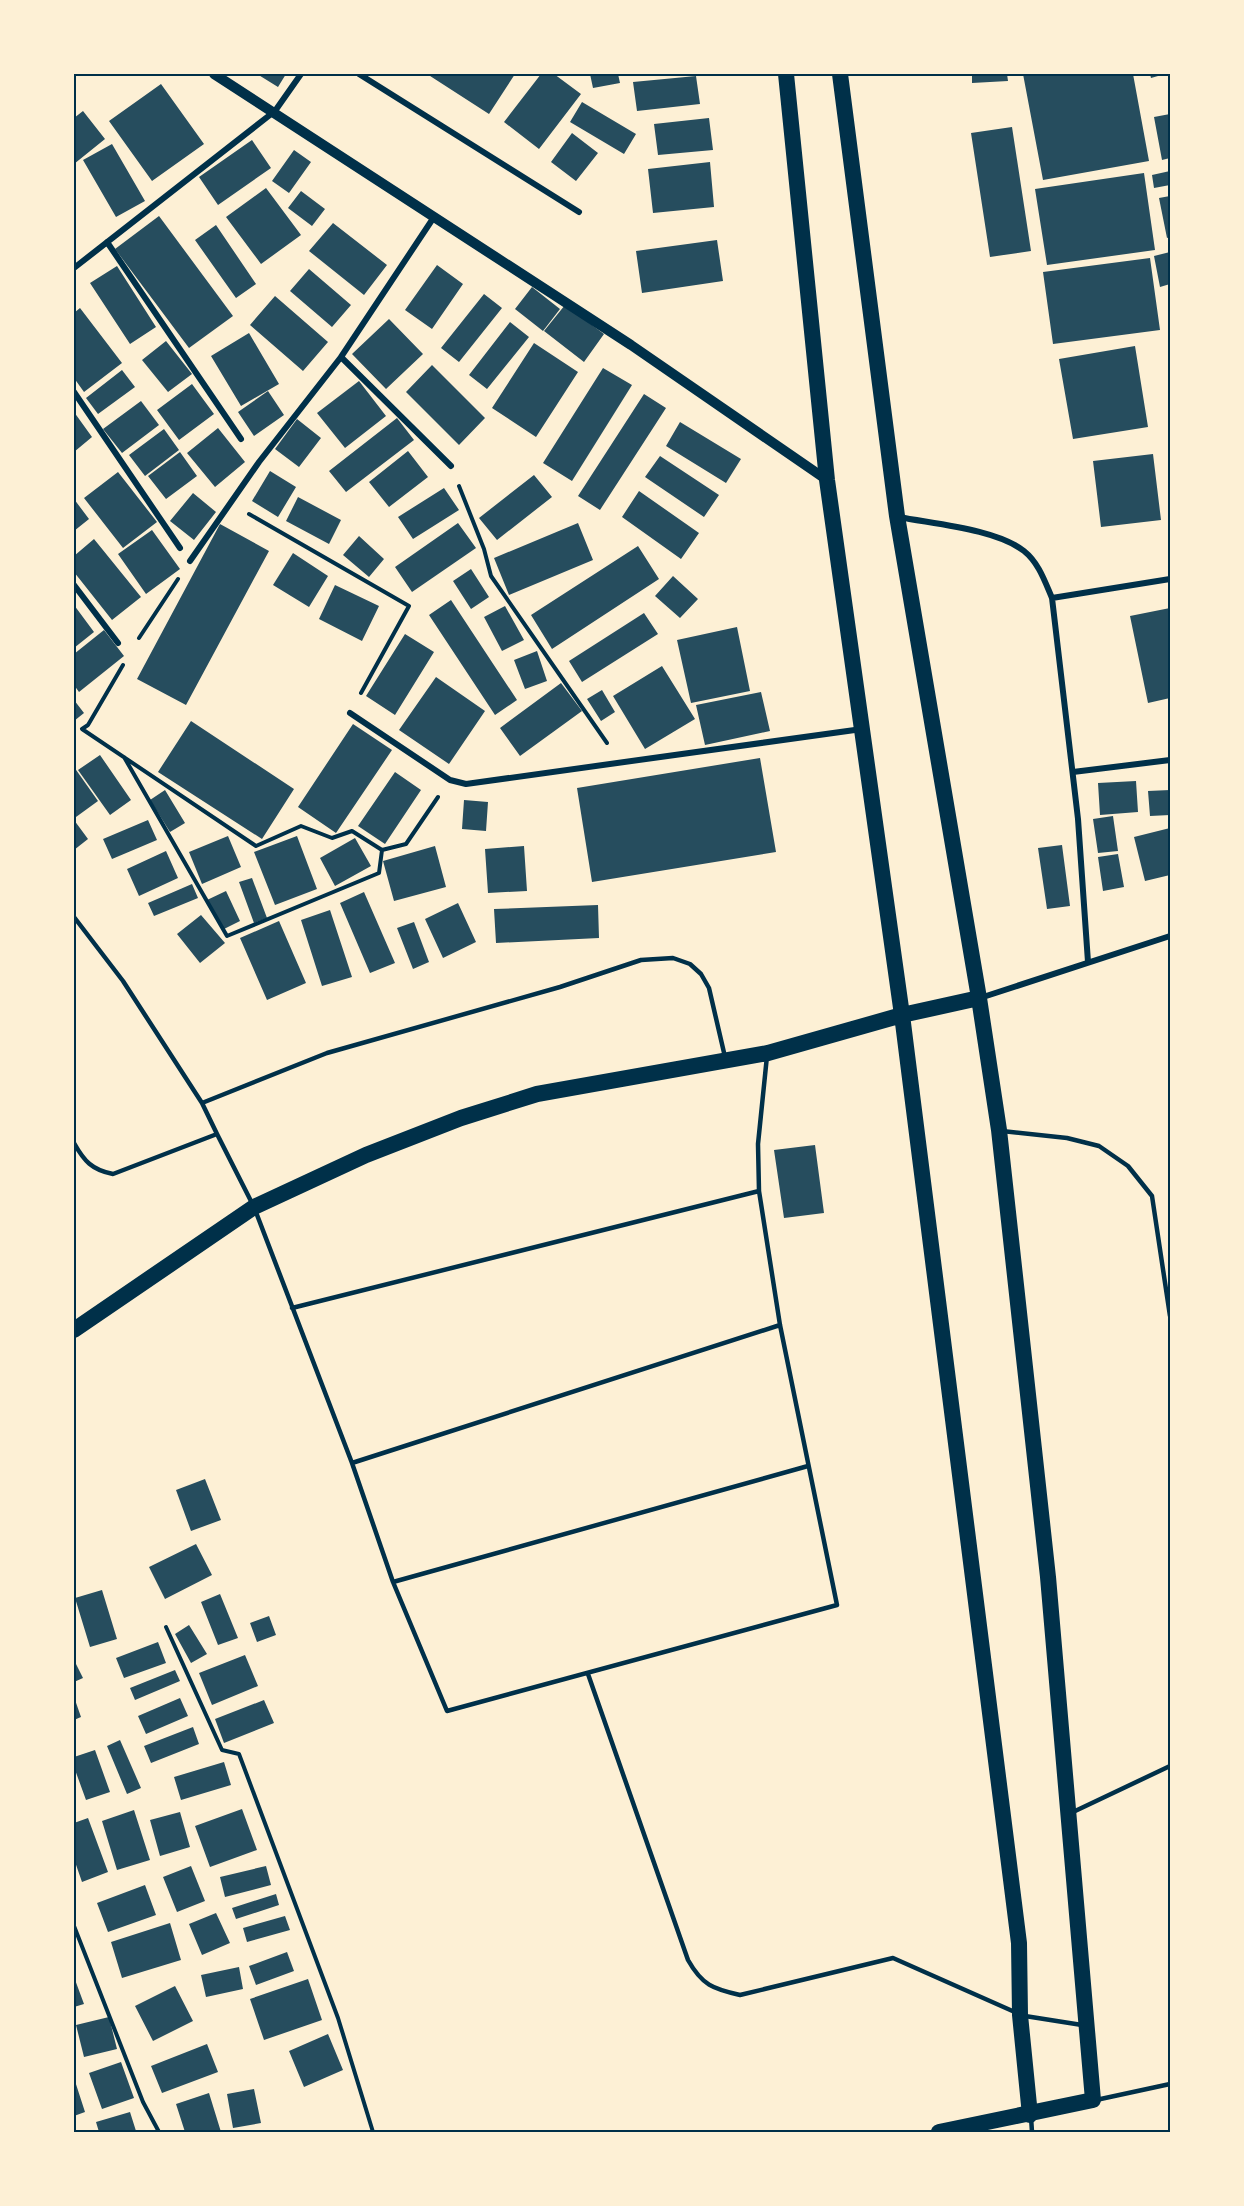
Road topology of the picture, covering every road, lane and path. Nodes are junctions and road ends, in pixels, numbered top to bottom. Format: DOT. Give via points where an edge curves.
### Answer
graph roads {
  1 [pos="214,74"];
  2 [pos="301,74"];
  3 [pos="359,74"];
  4 [pos="786,74"];
  5 [pos="840,74"];
  6 [pos="275,111"];
  7 [pos="579,212"];
  8 [pos="434,217"];
  9 [pos="107,242"];
  10 [pos="74,268"];
  11 [pos="341,357"];
  12 [pos="74,392"];
  13 [pos="241,439"];
  14 [pos="451,466"];
  15 [pos="827,480"];
  16 [pos="230,503"];
  17 [pos="897,516"];
  18 [pos="180,548"];
  19 [pos="190,561"];
  20 [pos="1170,579"];
  21 [pos="74,585"];
  22 [pos="1052,598"];
  23 [pos="118,643"];
  24 [pos="350,712"];
  25 [pos="862,728"];
  26 [pos="82,729"];
  27 [pos="123,755"];
  28 [pos="1170,760"];
  29 [pos="621,763"];
  30 [pos="1073,772"];
  31 [pos="450,780"];
  32 [pos="382,849"];
  33 [pos="74,917"];
  34 [pos="1170,936"];
  35 [pos="1088,962"];
  36 [pos="979,998"];
  37 [pos="902,1015"];
  38 [pos="768,1053"];
  39 [pos="726,1063"];
  40 [pos="202,1103"];
  41 [pos="999,1130"];
  42 [pos="217,1134"];
  43 [pos="74,1143"];
  44 [pos="759,1191"];
  45 [pos="254,1207"];
  46 [pos="292,1308"];
  47 [pos="1170,1316"];
  48 [pos="780,1325"];
  49 [pos="74,1330"];
  50 [pos="352,1463"];
  51 [pos="808,1466"];
  52 [pos="393,1582"];
  53 [pos="166,1627"];
  54 [pos="588,1674"];
  55 [pos="1170,1766"];
  56 [pos="1070,1813"];
  57 [pos="74,1926"];
  58 [pos="1020,2015"];
  59 [pos="1087,2025"];
  60 [pos="1170,2084"];
  61 [pos="1093,2100"];
  62 [pos="1030,2115"];
  63 [pos="159,2133"];
  64 [pos="373,2133"];
  65 [pos="939,2133"];
  66 [pos="1032,2133"];
  1 -- 6 [label="street"];
  2 -- 6 [label="street"];
  3 -- 7 [label="street"];
  4 -- 15 [label="highway"];
  5 -- 17 [label="highway"];
  6 -- 8 [label="street"];
  6 -- 9 [label="street"];
  8 -- 11 [label="street"];
  8 -- 15 [label="street" via="631,345"];
  9 -- 10 [label="street"];
  9 -- 13 [label="street"];
  11 -- 14 [label="street"];
  11 -- 16 [label="street"];
  12 -- 18 [label="street"];
  14 -- 29 [label="path" via="491,576"];
  15 -- 25 [label="highway"];
  16 -- 19 [label="street"];
  16 -- 24 [label="path" via="408,606"];
  17 -- 22 [label="street" via="996,537 1024,551 1040,570"];
  17 -- 36 [label="highway"];
  20 -- 22 [label="street"];
  21 -- 23 [label="street"];
  22 -- 30 [label="street"];
  24 -- 31 [label="street"];
  25 -- 29 [label="street"];
  25 -- 37 [label="highway"];
  26 -- 27 [label="path"];
  27 -- 32 [label="path" via="256,846 300,826 332,838 352,831"];
  27 -- 32 [label="path" via="227,936 379,873"];
  28 -- 30 [label="street"];
  29 -- 31 [label="street" via="466,784"];
  30 -- 35 [label="street"];
  31 -- 32 [label="path" via="406,844"];
  33 -- 40 [label="lane" via="123,981"];
  34 -- 35 [label="street"];
  35 -- 36 [label="street"];
  36 -- 37 [label="highway"];
  36 -- 41 [label="highway"];
  37 -- 38 [label="highway"];
  37 -- 58 [label="highway" via="1019,1943"];
  38 -- 39 [label="highway"];
  38 -- 44 [label="lane" via="758,1144"];
  39 -- 40 [label="lane" via="709,988 701,974 690,964 673,958 641,960 327,1053"];
  39 -- 45 [label="highway" via="526,1097 366,1155"];
  40 -- 42 [label="lane"];
  41 -- 47 [label="lane" via="1099,1146 1128,1166 1152,1196"];
  41 -- 56 [label="highway"];
  42 -- 43 [label="lane" via="113,1174 95,1170 83,1160"];
  42 -- 45 [label="lane"];
  44 -- 46 [label="lane"];
  44 -- 48 [label="lane"];
  45 -- 46 [label="lane"];
  45 -- 49 [label="highway"];
  46 -- 50 [label="lane"];
  48 -- 50 [label="lane"];
  48 -- 51 [label="lane"];
  50 -- 52 [label="lane"];
  51 -- 52 [label="lane"];
  51 -- 54 [label="lane" via="837,1605"];
  52 -- 54 [label="lane" via="447,1711"];
  53 -- 64 [label="path" via="222,1750 239,1754 338,2018"];
  54 -- 58 [label="lane" via="697,1977 715,1989 740,1995 893,1958"];
  55 -- 56 [label="lane"];
  56 -- 59 [label="highway"];
  57 -- 63 [label="path" via="143,2102"];
  58 -- 59 [label="lane"];
  58 -- 62 [label="highway"];
  59 -- 61 [label="highway"];
  60 -- 61 [label="lane"];
  61 -- 62 [label="highway"];
  62 -- 65 [label="highway"];
  62 -- 66 [label="lane"];
}
